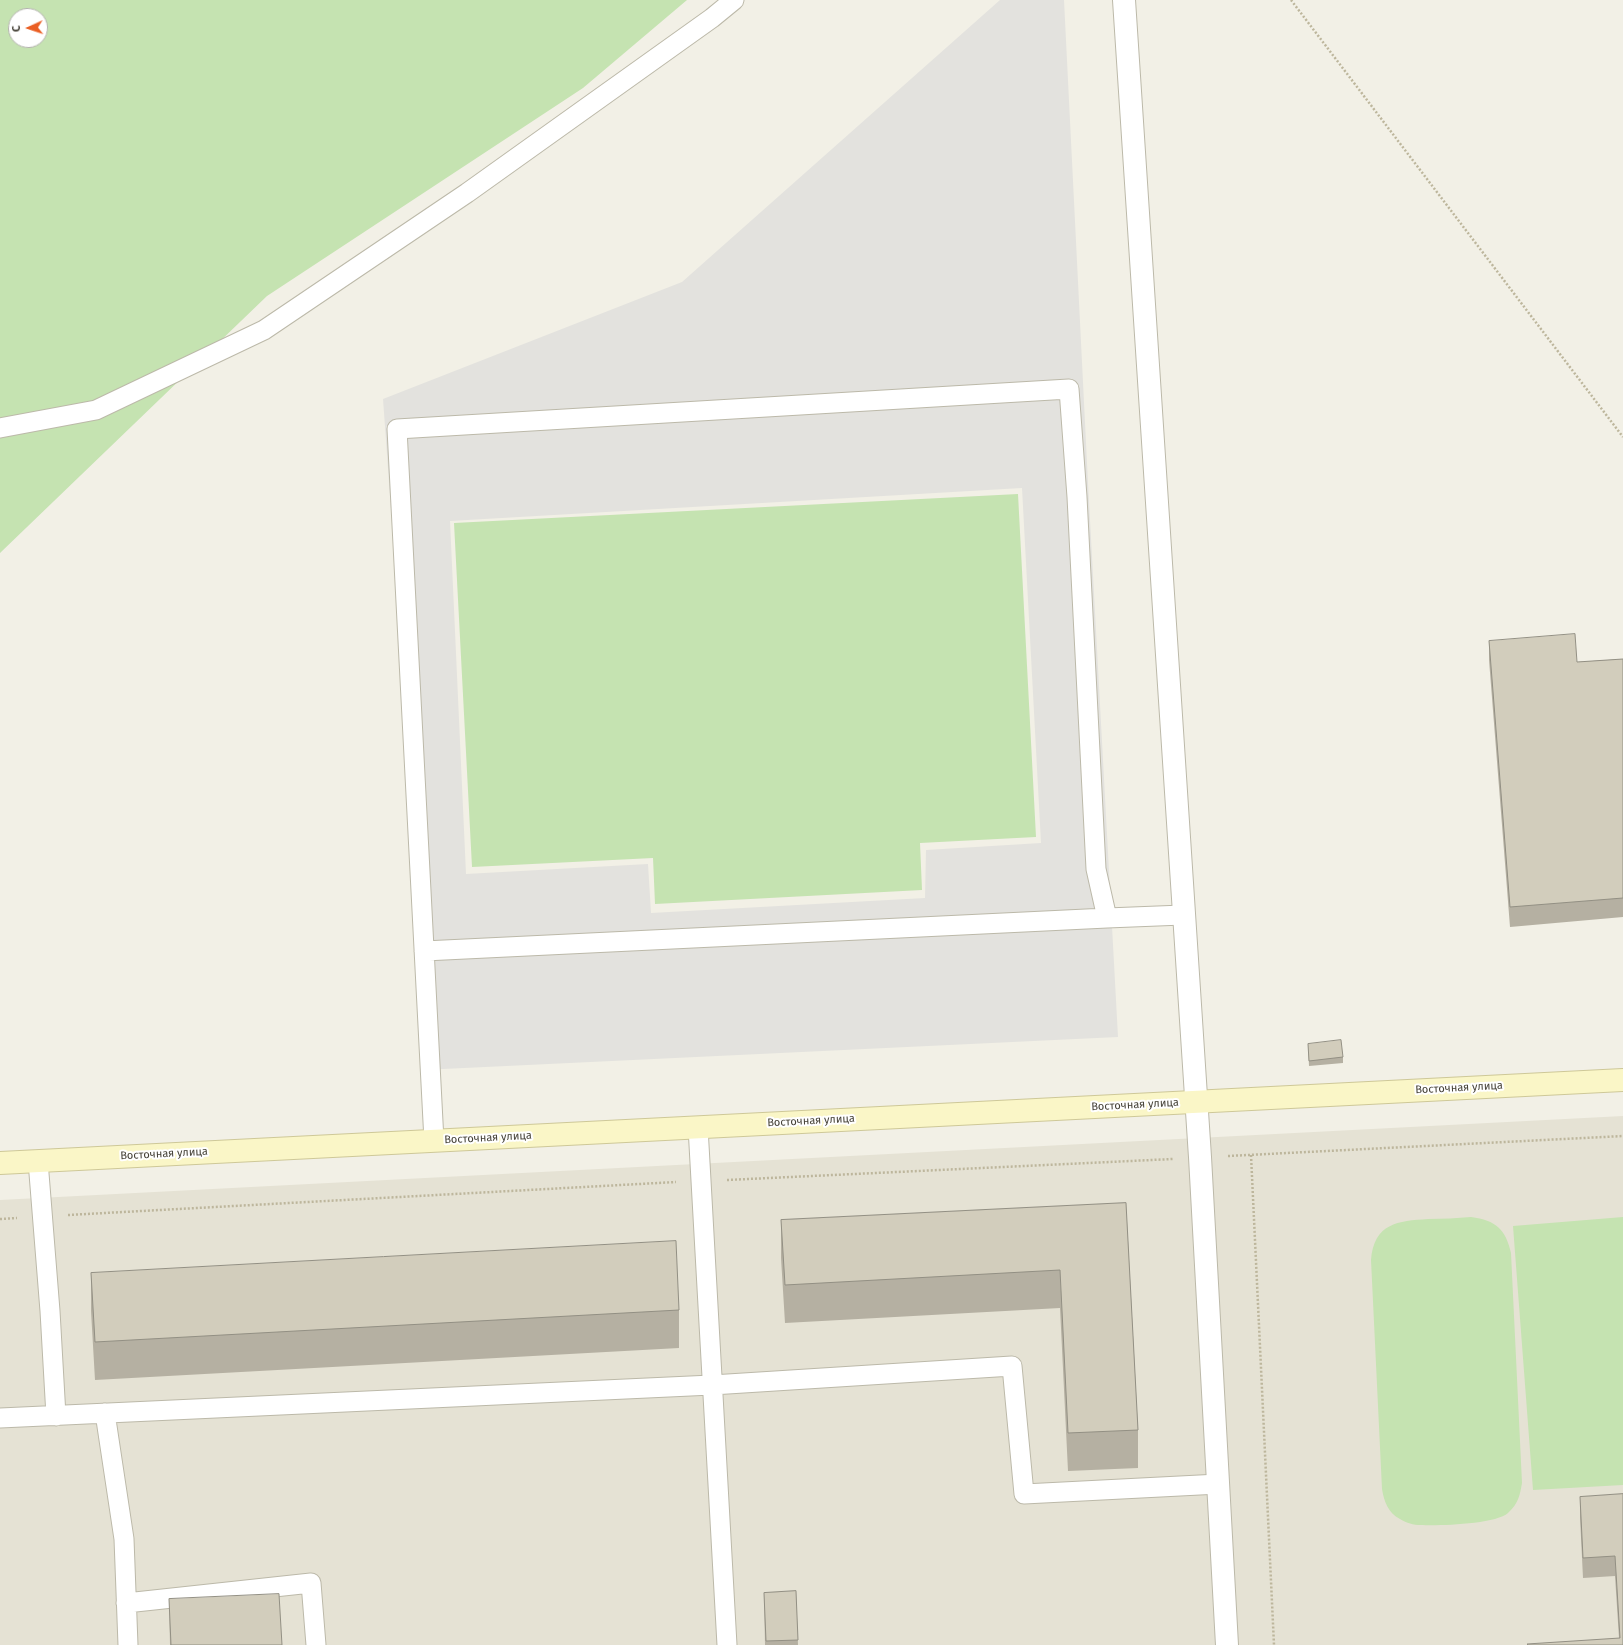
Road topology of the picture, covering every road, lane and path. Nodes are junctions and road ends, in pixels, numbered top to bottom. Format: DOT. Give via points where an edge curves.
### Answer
graph roads {
  1 [pos="734,0"];
  2 [pos="1124,0"];
  3 [pos="1291,0"];
  4 [pos="0,428"];
  5 [pos="1623,437"];
  6 [pos="1183,915"];
  7 [pos="1107,918"];
  8 [pos="424,951"];
  9 [pos="1623,1080"];
  10 [pos="1196,1102"];
  11 [pos="698,1127"];
  12 [pos="1623,1136"];
  13 [pos="434,1140"];
  14 [pos="1251,1155"];
  15 [pos="1200,1157"];
  16 [pos="38,1161"];
  17 [pos="0,1163"];
  18 [pos="702,1181"];
  19 [pos="42,1216"];
  20 [pos="0,1219"];
  21 [pos="712,1385"];
  22 [pos="105,1413"];
  23 [pos="56,1416"];
  24 [pos="0,1418"];
  25 [pos="1219,1484"];
  26 [pos="126,1603"];
  27 [pos="128,1645"];
  28 [pos="316,1645"];
  29 [pos="727,1645"];
  30 [pos="1227,1645"];
  31 [pos="1274,1645"];
  1 -- 4 [label="lane" via="467,193 264,330 96,410"];
  2 -- 6 [label="street"];
  3 -- 5 [label="path"];
  6 -- 7 [label="lane"];
  6 -- 10 [label="street"];
  7 -- 8 [label="lane"];
  7 -- 8 [label="lane" via="1096,869 1069,389 397,429"];
  8 -- 13 [label="lane"];
  9 -- 10 [label="main road, Восточная улица"];
  10 -- 11 [label="main road, Восточная улица"];
  10 -- 15 [label="street"];
  11 -- 13 [label="main road, Восточная улица"];
  11 -- 18 [label="lane"];
  12 -- 14 [label="path"];
  13 -- 16 [label="main road, Восточная улица"];
  14 -- 15 [label="path"];
  14 -- 31 [label="path"];
  15 -- 18 [label="path"];
  15 -- 25 [label="street"];
  16 -- 17 [label="main road, Восточная улица"];
  16 -- 19 [label="lane"];
  18 -- 19 [label="path"];
  18 -- 21 [label="lane"];
  19 -- 20 [label="path"];
  19 -- 23 [label="lane"];
  21 -- 22 [label="lane"];
  21 -- 25 [label="lane" via="1012,1366 1024,1494"];
  21 -- 29 [label="lane"];
  22 -- 23 [label="lane"];
  22 -- 26 [label="lane" via="124,1539"];
  23 -- 24 [label="lane"];
  25 -- 30 [label="street"];
  26 -- 27 [label="lane"];
  26 -- 28 [label="lane" via="311,1583"];
}
